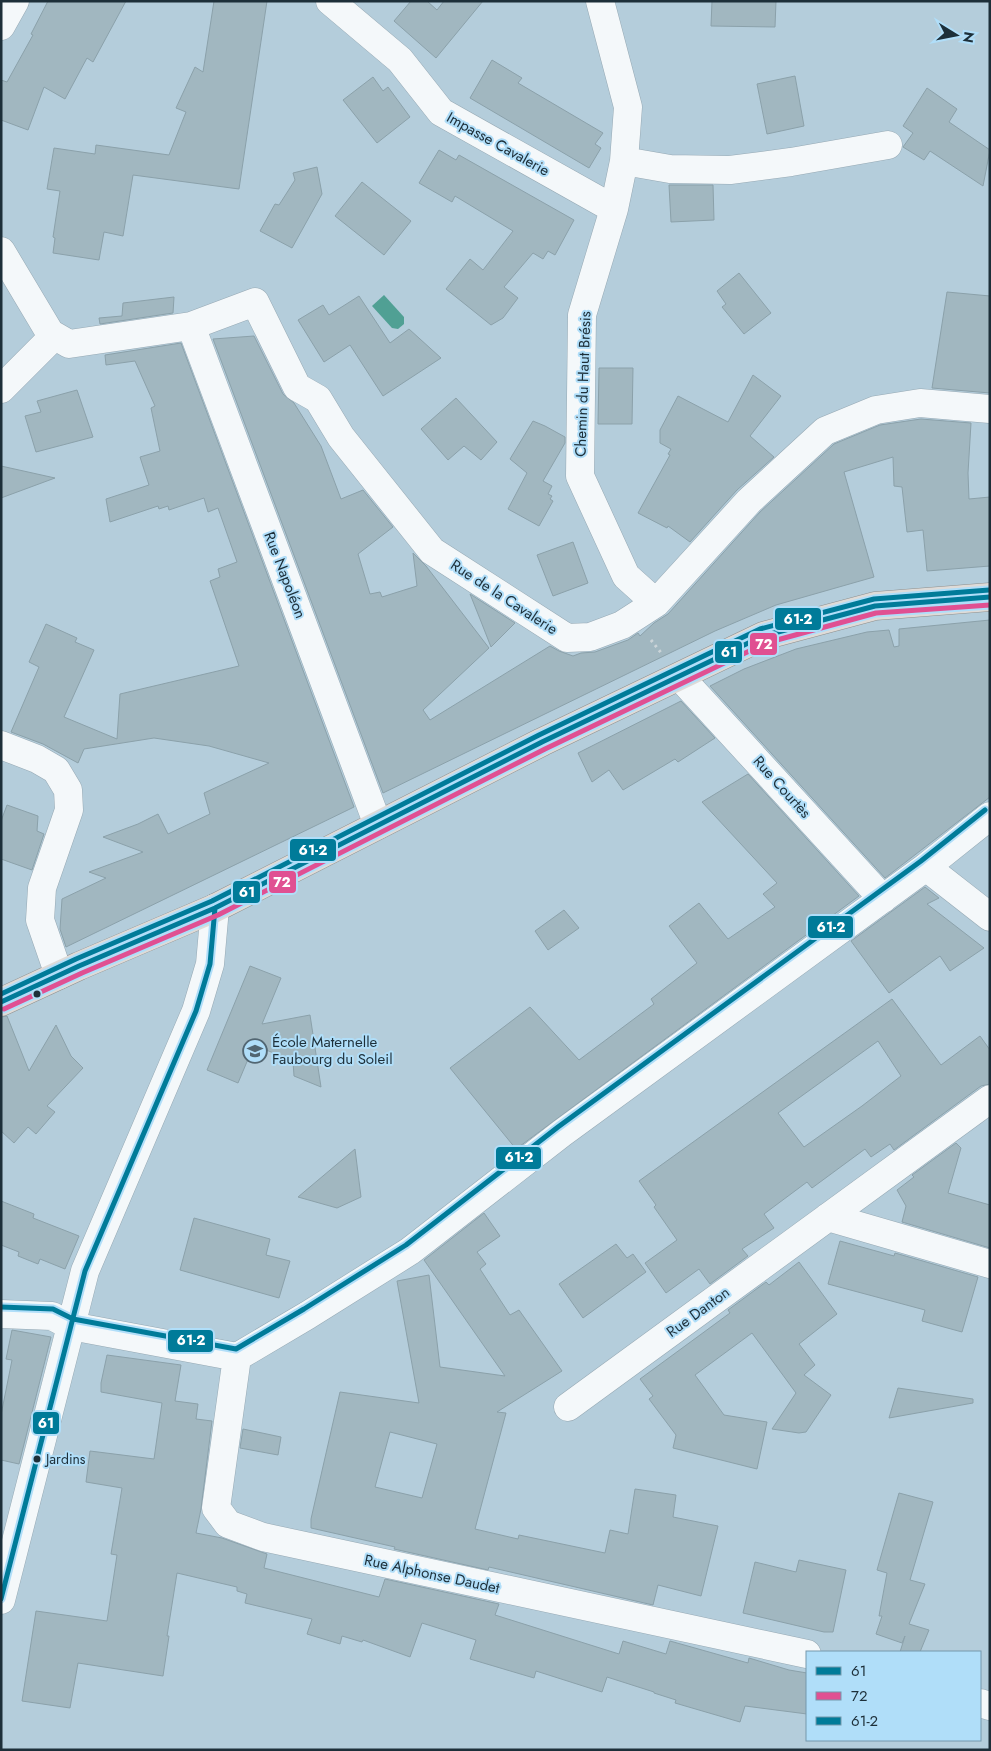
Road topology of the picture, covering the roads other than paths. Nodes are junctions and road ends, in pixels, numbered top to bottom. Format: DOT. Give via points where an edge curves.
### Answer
graph roads {
  1 [pos="15,1"];
  2 [pos="330,1"];
  3 [pos="600,1"];
  4 [pos="1,26"];
  5 [pos="888,145"];
  6 [pos="624,161"];
  7 [pos="614,209"];
  8 [pos="1,250"];
  9 [pos="191,326"];
  10 [pos="54,336"];
  11 [pos="1,389"];
  12 [pos="990,409"];
  13 [pos="990,597"];
  14 [pos="656,603"];
  15 [pos="680,676"];
  16 [pos="1,745"];
  17 [pos="990,816"];
  18 [pos="378,824"];
  19 [pos="926,867"];
  20 [pos="883,898"];
  21 [pos="215,908"];
  22 [pos="990,917"];
  23 [pos="59,975"];
  24 [pos="1,1002"];
  25 [pos="990,1099"];
  26 [pos="828,1217"];
  27 [pos="990,1264"];
  28 [pos="1,1314"];
  29 [pos="71,1326"];
  30 [pos="237,1357"];
  31 [pos="568,1407"];
  32 [pos="1,1600"];
  33 [pos="806,1654"];
  1 -- 4 [label="street"];
  2 -- 7 [label="street, Impasse Cavalerie" via="400,60 441,112"];
  3 -- 6 [label="street, Chemin du Haut Brésis" via="628,107"];
  5 -- 6 [label="street" via="730,170 670,168"];
  6 -- 7 [label="street, Chemin du Haut Brésis"];
  7 -- 14 [label="street, Chemin du Haut Brésis" via="582,315 580,476 626,576"];
  8 -- 10 [label="street"];
  9 -- 10 [label="street" via="69,344"];
  9 -- 14 [label="street, Rue de la Cavalerie" via="256,302 297,387 318,399 342,437 432,551 567,638 590,637 622,625"];
  9 -- 18 [label="street, Rue Napoléon"];
  10 -- 11 [label="street"];
  12 -- 14 [label="street, Rue de la Cavalerie" via="920,403 876,410 825,431 749,501"];
  13 -- 15 [label="main road" via="876,606 825,618 763,636"];
  15 -- 18 [label="main road"];
  15 -- 20 [label="street, Rue Courtès"];
  16 -- 23 [label="street" via="56,770 68,790 69,810 42,888 40,920"];
  17 -- 19 [label="street"];
  18 -- 21 [label="main road"];
  19 -- 20 [label="street"];
  19 -- 22 [label="street"];
  20 -- 30 [label="street" via="562,1133 410,1251"];
  21 -- 23 [label="main road"];
  21 -- 29 [label="street" via="210,964 196,1011 86,1271"];
  23 -- 24 [label="main road"];
  25 -- 26 [label="street, Rue Danton"];
  26 -- 27 [label="street"];
  26 -- 31 [label="street, Rue Danton"];
  28 -- 29 [label="street" via="52,1316"];
  29 -- 30 [label="street"];
  29 -- 32 [label="street"];
  30 -- 33 [label="street, Rue Alphonse Daudet" via="216,1508 228,1524 273,1539"];
}
